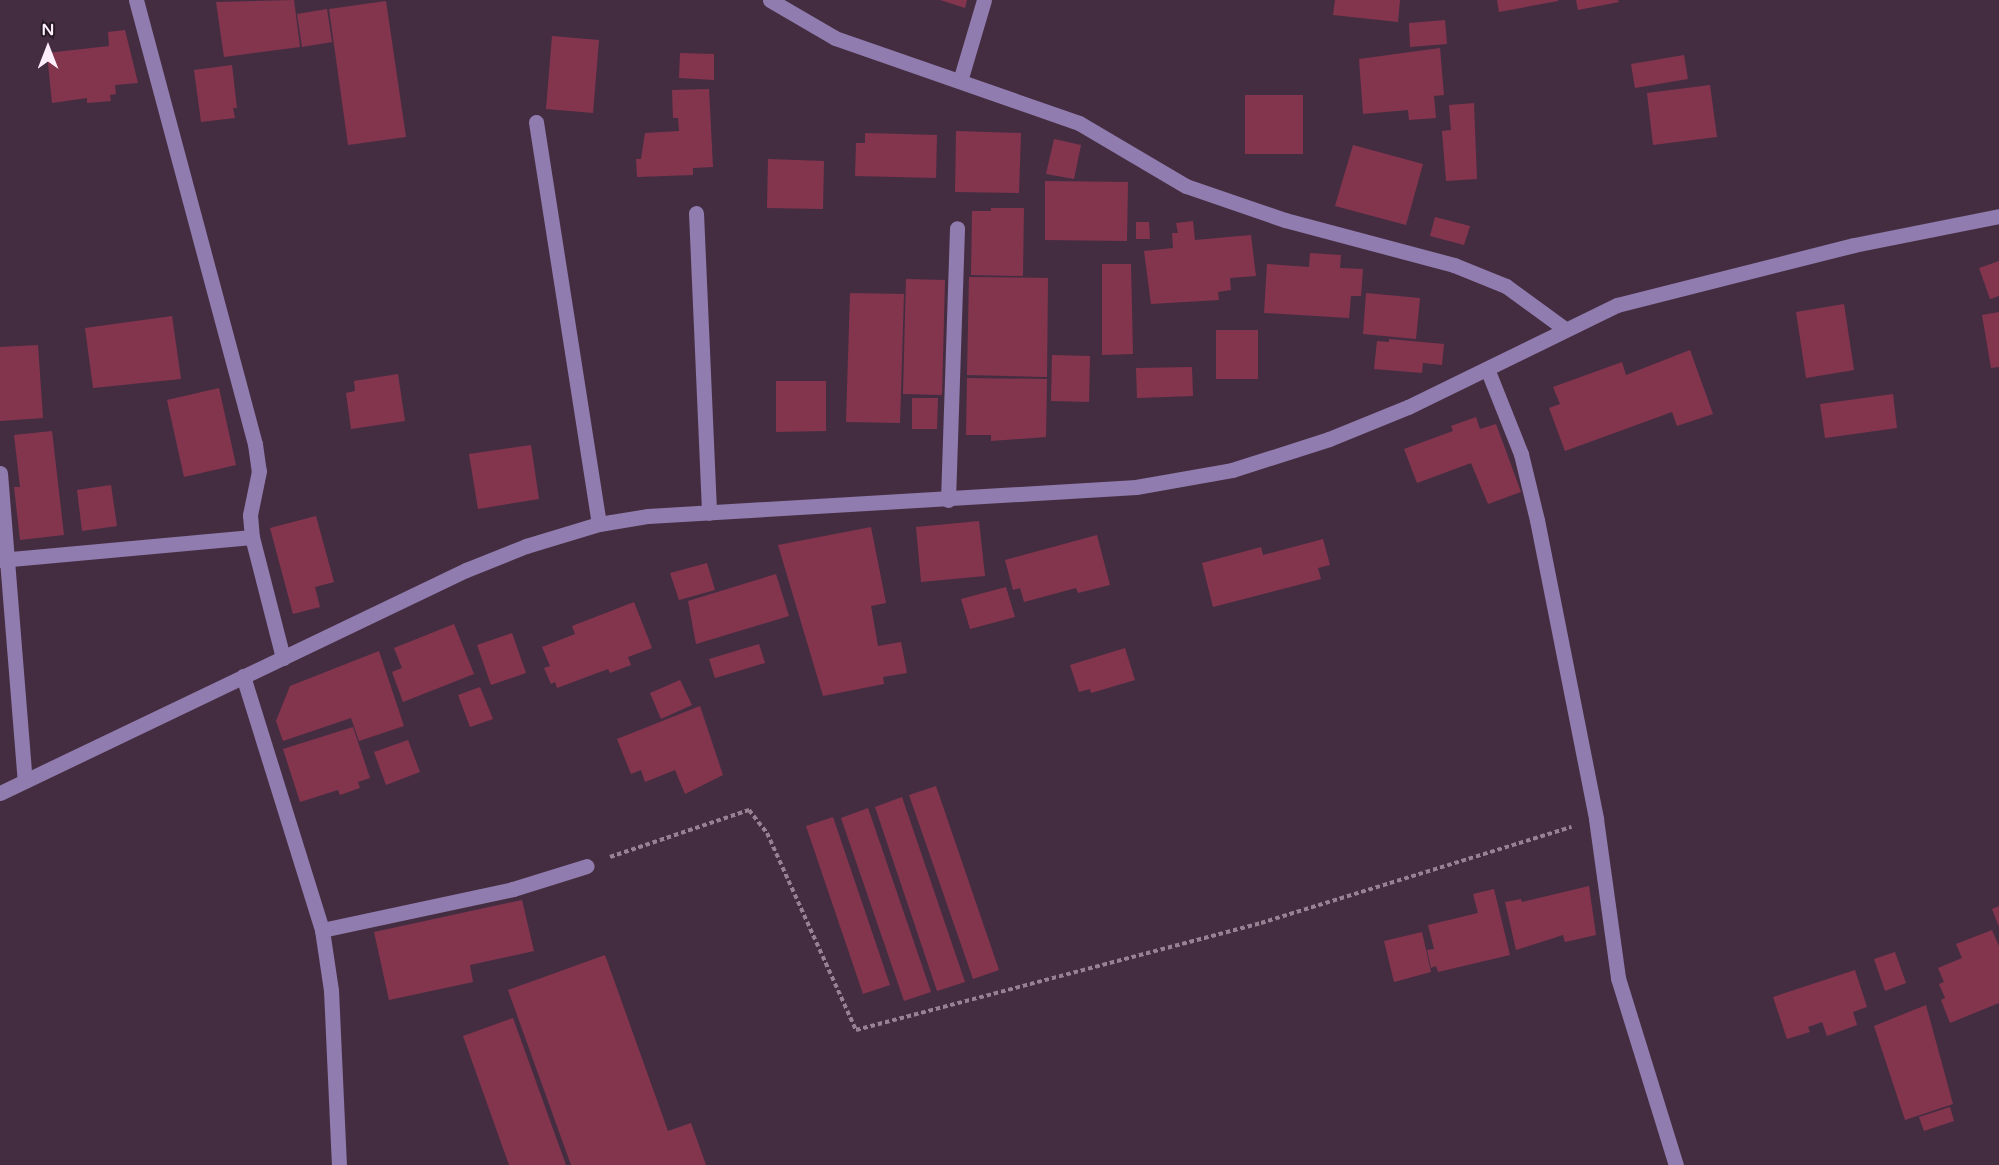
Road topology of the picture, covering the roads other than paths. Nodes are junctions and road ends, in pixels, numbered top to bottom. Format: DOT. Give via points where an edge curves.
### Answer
graph roads {
  1 [pos="136,0"];
  2 [pos="770,0"];
  3 [pos="984,0"];
  4 [pos="960,81"];
  5 [pos="536,122"];
  6 [pos="696,213"];
  7 [pos="1999,216"];
  8 [pos="957,228"];
  9 [pos="1565,329"];
  10 [pos="1488,371"];
  11 [pos="0,473"];
  12 [pos="948,500"];
  13 [pos="709,513"];
  14 [pos="599,524"];
  15 [pos="252,537"];
  16 [pos="4,559"];
  17 [pos="283,658"];
  18 [pos="243,676"];
  19 [pos="25,781"];
  20 [pos="0,793"];
  21 [pos="587,866"];
  22 [pos="322,930"];
  23 [pos="339,1165"];
  24 [pos="1676,1165"];
  1 -- 15 [label="street" via="255,444 259,471 250,515"];
  2 -- 4 [label="street" via="836,38"];
  3 -- 4 [label="street"];
  4 -- 9 [label="street" via="1079,123 1186,186 1285,220 1454,265 1496,282"];
  5 -- 14 [label="street"];
  6 -- 13 [label="street"];
  7 -- 9 [label="street" via="1854,245 1628,302"];
  8 -- 12 [label="street"];
  9 -- 10 [label="street"];
  10 -- 12 [label="street" via="1329,439 1232,470 1136,487"];
  10 -- 24 [label="street" via="1521,454 1537,520 1596,819 1618,978"];
  11 -- 16 [label="street"];
  12 -- 13 [label="street"];
  13 -- 14 [label="street" via="648,516"];
  14 -- 17 [label="street" via="466,570"];
  15 -- 16 [label="street"];
  15 -- 17 [label="street"];
  16 -- 19 [label="street"];
  17 -- 18 [label="street"];
  18 -- 19 [label="street"];
  18 -- 22 [label="street"];
  19 -- 20 [label="street"];
  21 -- 22 [label="street" via="513,889"];
  22 -- 23 [label="street" via="331,990"];
}
